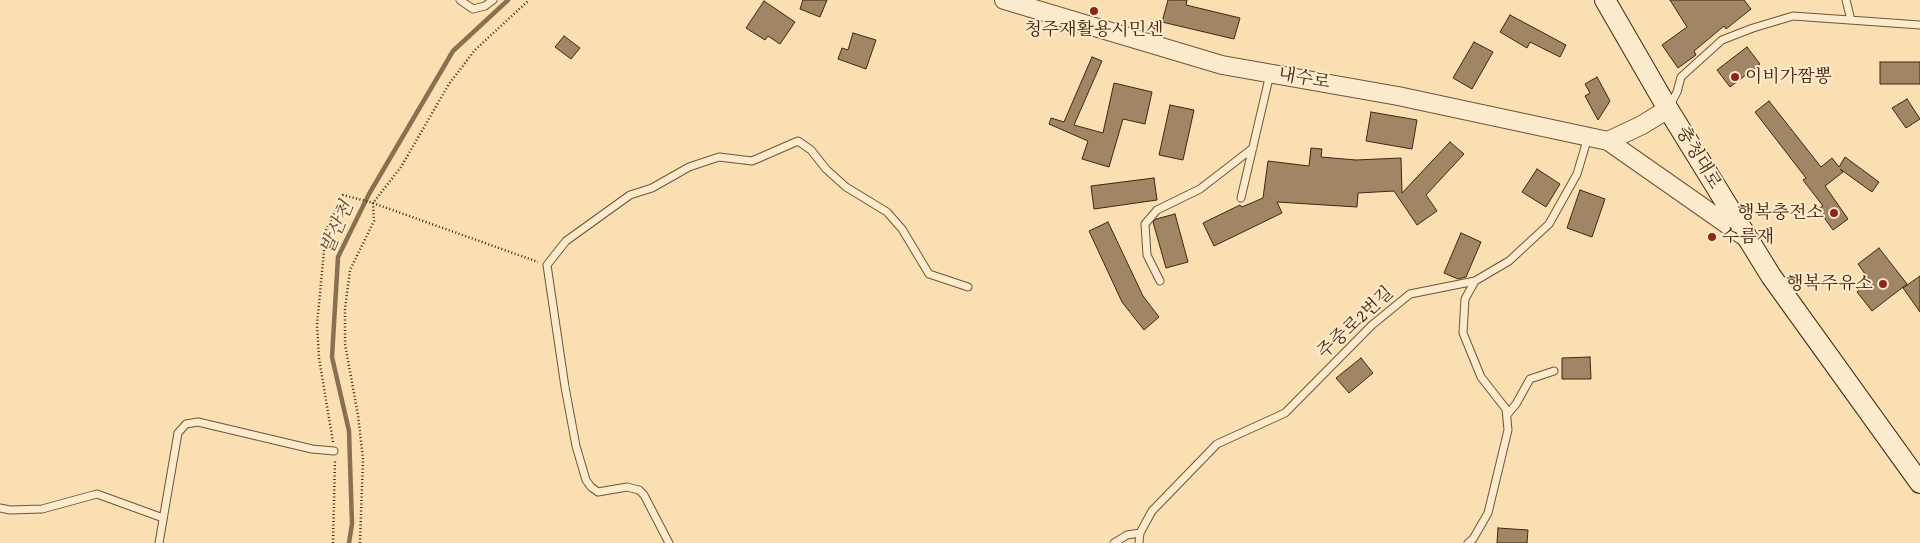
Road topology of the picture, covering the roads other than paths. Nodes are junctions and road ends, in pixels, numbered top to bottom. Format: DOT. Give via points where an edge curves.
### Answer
graph roads {
  1 [pos="460,0"];
  2 [pos="493,0"];
  3 [pos="1004,0"];
  4 [pos="1605,0"];
  5 [pos="1846,0"];
  6 [pos="1851,20"];
  7 [pos="1920,25"];
  8 [pos="1270,74"];
  9 [pos="1668,109"];
  10 [pos="1588,137"];
  11 [pos="1608,141"];
  12 [pos="1253,148"];
  13 [pos="1241,198"];
  14 [pos="1749,240"];
  15 [pos="1160,281"];
  16 [pos="1475,281"];
  17 [pos="968,286"];
  18 [pos="1554,370"];
  19 [pos="1507,415"];
  20 [pos="334,451"];
  21 [pos="1920,483"];
  22 [pos="0,508"];
  23 [pos="163,518"];
  24 [pos="1140,533"];
  25 [pos="159,543"];
  26 [pos="669,543"];
  27 [pos="1114,543"];
  28 [pos="1139,543"];
  29 [pos="1468,543"];
  1 -- 2 [label="lane" via="473,8 485,6"];
  3 -- 8 [label="street, 내수로" via="1222,65"];
  4 -- 9 [label="main road, 충청대로"];
  5 -- 6 [label="lane"];
  6 -- 7 [label="lane"];
  6 -- 9 [label="lane" via="1793,16 1722,40 1681,77"];
  8 -- 10 [label="street, 내수로" via="1398,96"];
  8 -- 12 [label="lane"];
  9 -- 11 [label="street" via="1642,126"];
  9 -- 14 [label="main road, 충청대로"];
  10 -- 11 [label="street, 내수로"];
  10 -- 16 [label="lane, 주중로2번길" via="1577,174 1549,224 1509,261"];
  11 -- 14 [label="street"];
  12 -- 13 [label="lane"];
  12 -- 15 [label="lane" via="1200,189 1157,210 1145,224 1147,256"];
  14 -- 21 [label="main road, 충청대로" via="1770,276"];
  16 -- 19 [label="lane" via="1465,299 1463,333 1480,377 1506,409"];
  16 -- 24 [label="lane, 주중로2번길" via="1410,294 1372,326 1285,413 1217,444 1152,511"];
  17 -- 26 [label="lane" via="929,274 902,229 887,212 846,187 798,141 752,161 719,157 689,167 652,188 630,195 566,241 546,265 565,388 586,480 598,492 627,487 639,490"];
  18 -- 19 [label="lane" via="1530,378"];
  19 -- 29 [label="lane" via="1508,430 1488,513"];
  20 -- 23 [label="lane" via="198,422 186,424 178,433"];
  22 -- 23 [label="lane" via="42,508 97,494"];
  23 -- 25 [label="lane"];
  24 -- 27 [label="lane" via="1127,535"];
  24 -- 28 [label="lane, 주중로2번길"];
}
